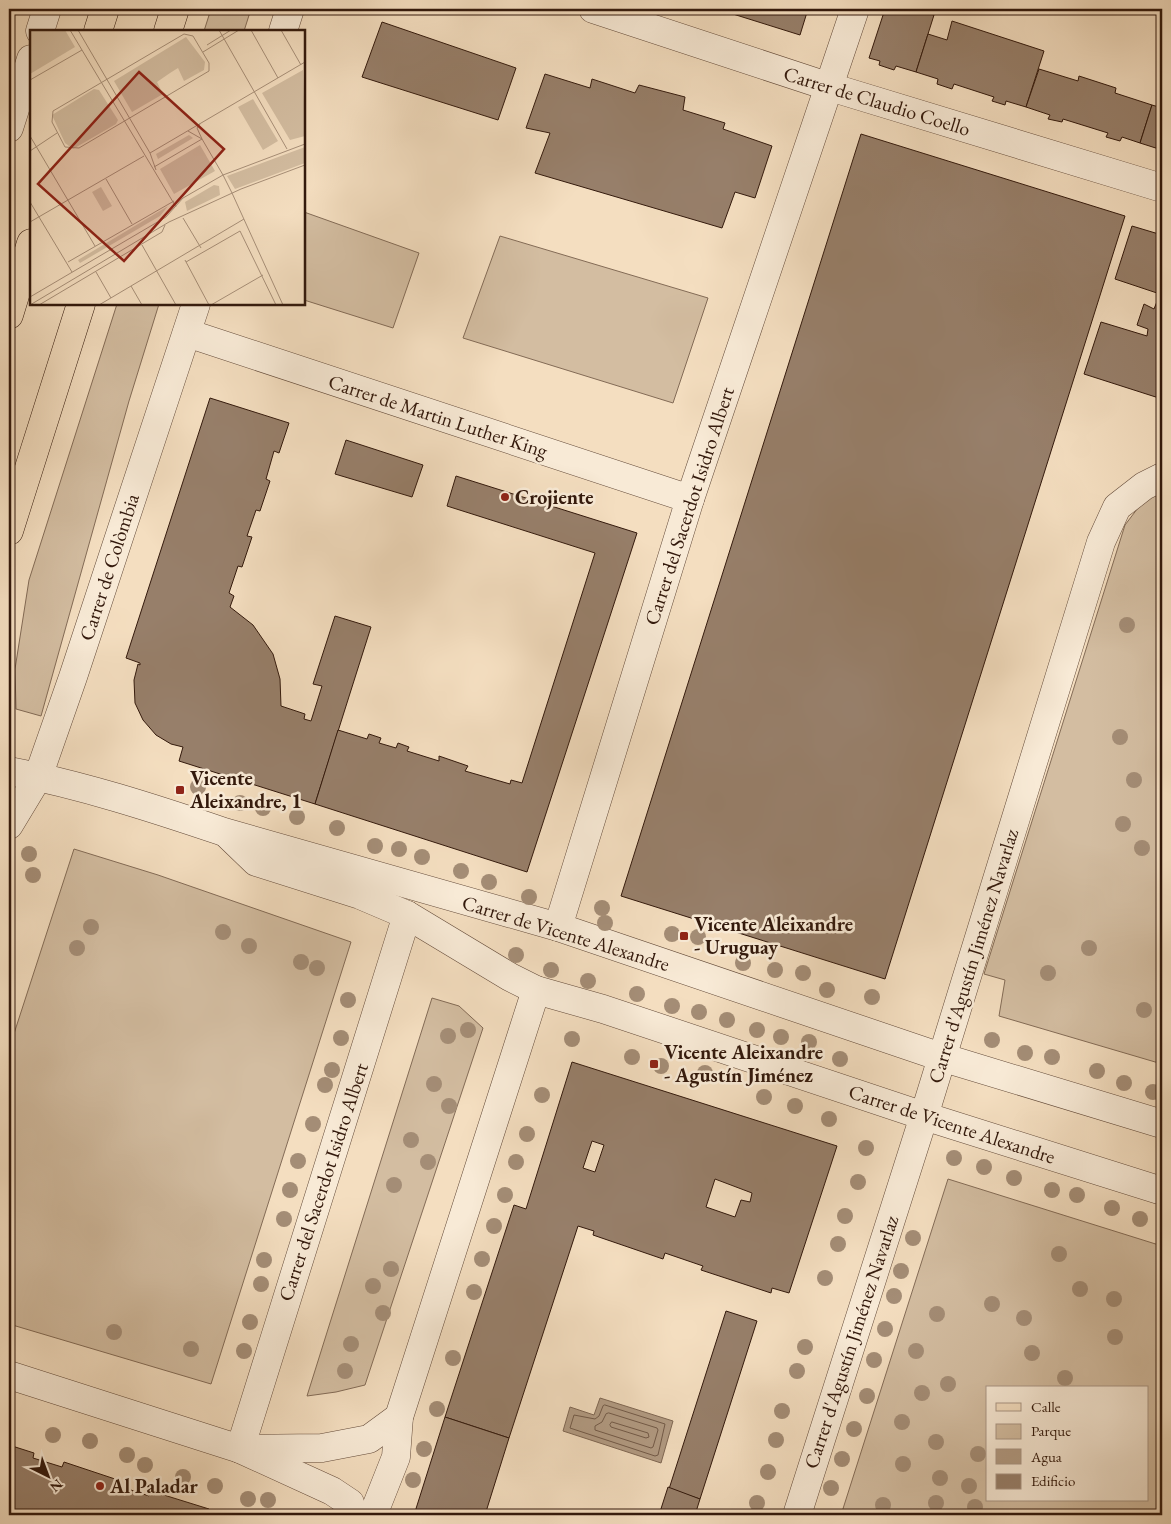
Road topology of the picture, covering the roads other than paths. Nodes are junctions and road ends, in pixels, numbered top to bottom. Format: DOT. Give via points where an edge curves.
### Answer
graph roads {
  1 [pos="48,9"];
  2 [pos="105,9"];
  3 [pos="175,9"];
  4 [pos="290,9"];
  5 [pos="593,9"];
  6 [pos="855,9"];
  7 [pos="40,30"];
  8 [pos="98,30"];
  9 [pos="168,30"];
  10 [pos="283,30"];
  11 [pos="30,62"];
  12 [pos="830,87"];
  13 [pos="9,128"];
  14 [pos="1162,188"];
  15 [pos="30,246"];
  16 [pos="81,305"];
  17 [pos="196,305"];
  18 [pos="9,315"];
  19 [pos="186,333"];
  20 [pos="1162,477"];
  21 [pos="690,499"];
  22 [pos="9,531"];
  23 [pos="9,771"];
  24 [pos="38,777"];
  25 [pos="9,824"];
  26 [pos="224,832"];
  27 [pos="407,915"];
  28 [pos="558,927"];
  29 [pos="536,990"];
  30 [pos="941,1057"];
  31 [pos="924,1116"];
  32 [pos="1162,1124"];
  33 [pos="1162,1191"];
  34 [pos="9,1375"];
  35 [pos="399,1417"];
  36 [pos="240,1449"];
  37 [pos="353,1515"];
  38 [pos="373,1515"];
  39 [pos="797,1515"];
  1 -- 7 [label="street"];
  2 -- 8 [label="main road"];
  3 -- 9 [label="main road"];
  4 -- 10 [label="street"];
  5 -- 12 [label="street, Carrer de Claudio Coello"];
  6 -- 12 [label="street, Carrer del Sacerdot Isidro Albert"];
  11 -- 13 [label="street"];
  12 -- 14 [label="street, Carrer de Claudio Coello"];
  12 -- 21 [label="street, Carrer del Sacerdot Isidro Albert"];
  15 -- 18 [label="main road"];
  16 -- 22 [label="main road"];
  17 -- 19 [label="street, Carrer de Colòmbia"];
  19 -- 21 [label="street, Carrer de Martin Luther King"];
  19 -- 24 [label="street, Carrer de Colòmbia"];
  20 -- 30 [label="street, Carrer d'Agustín Jiménez Navarlaz" via="1117,507 1101,542"];
  21 -- 28 [label="street, Carrer del Sacerdot Isidro Albert"];
  23 -- 24 [label="street, Carrer de Vicente Alexandre"];
  24 -- 25 [label="street, Carrer de Colòmbia"];
  24 -- 26 [label="street, Carrer de Vicente Alexandre" via="172,814"];
  26 -- 27 [label="street, Carrer de Vicente Alexandre" via="256,862 360,895"];
  26 -- 28 [label="street, Carrer de Vicente Alexandre"];
  27 -- 29 [label="street, Carrer de Vicente Alexandre"];
  27 -- 36 [label="street, Carrer del Sacerdot Isidro Albert"];
  28 -- 30 [label="street, Carrer de Vicente Alexandre"];
  29 -- 31 [label="street, Carrer de Vicente Alexandre" via="612,1012"];
  29 -- 35 [label="street"];
  30 -- 31 [label="street, Carrer d'Agustín Jiménez Navarlaz"];
  30 -- 32 [label="street, Carrer de Vicente Alexandre"];
  31 -- 33 [label="street, Carrer de Vicente Alexandre"];
  31 -- 39 [label="street, Carrer d'Agustín Jiménez Navarlaz"];
  34 -- 36 [label="street"];
  35 -- 36 [label="street" via="369,1439 322,1448"];
  35 -- 38 [label="street" via="396,1456"];
  36 -- 37 [label="street" via="332,1491 350,1503"];
}
